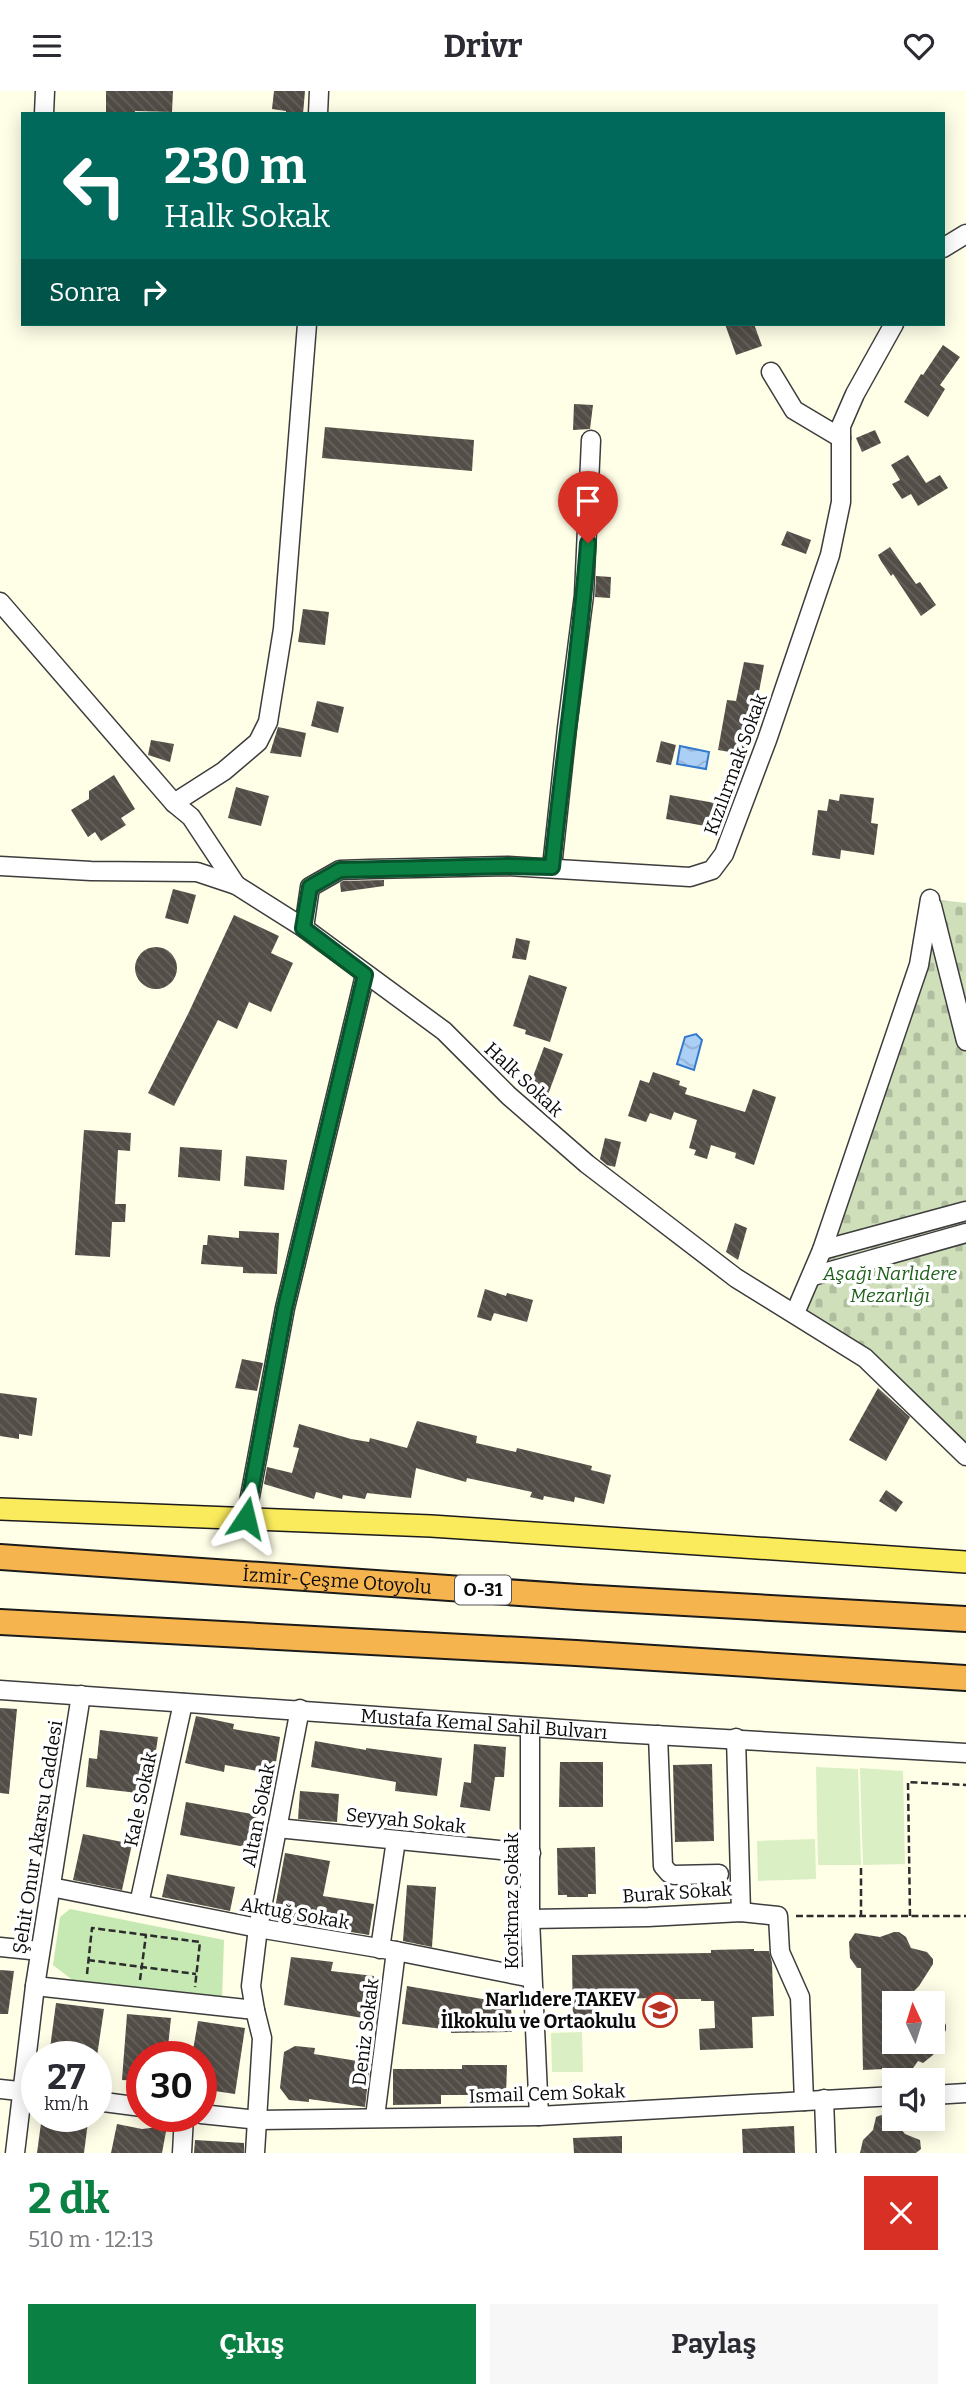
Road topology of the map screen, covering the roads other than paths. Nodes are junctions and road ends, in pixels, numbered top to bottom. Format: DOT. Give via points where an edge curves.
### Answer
graph roads {
  1 [pos="45,91"];
  2 [pos="319,91"];
  3 [pos="44,112"];
  4 [pos="318,112"];
  5 [pos="966,234"];
  6 [pos="945,247"];
  7 [pos="307,326"];
  8 [pos="893,326"];
  9 [pos="771,372"];
  10 [pos="841,438"];
  11 [pos="591,440"];
  12 [pos="0,602"];
  13 [pos="174,803"];
  14 [pos="0,866"];
  15 [pos="552,867"];
  16 [pos="236,885"];
  17 [pos="303,928"];
  18 [pos="365,975"];
  19 [pos="966,1041"];
  20 [pos="966,1211"];
  21 [pos="966,1233"];
  22 [pos="822,1250"];
  23 [pos="813,1276"];
  24 [pos="795,1313"];
  25 [pos="966,1456"];
  26 [pos="0,1509"];
  27 [pos="246,1518"];
  28 [pos="0,1557"];
  29 [pos="966,1562"];
  30 [pos="966,1619"];
  31 [pos="0,1622"];
  32 [pos="966,1678"];
  33 [pos="0,1690"];
  34 [pos="81,1695"];
  35 [pos="183,1703"];
  36 [pos="300,1709"];
  37 [pos="530,1727"];
  38 [pos="658,1735"];
  39 [pos="736,1738"];
  40 [pos="966,1753"];
  41 [pos="277,1828"];
  42 [pos="396,1840"];
  43 [pos="531,1853"];
  44 [pos="719,1874"];
  45 [pos="51,1887"];
  46 [pos="139,1904"];
  47 [pos="741,1912"];
  48 [pos="530,1919"];
  49 [pos="258,1928"];
  50 [pos="0,1947"];
  51 [pos="388,1950"];
  52 [pos="40,1951"];
  53 [pos="532,1978"];
  54 [pos="35,1986"];
  55 [pos="255,2010"];
  56 [pos="32,2041"];
  57 [pos="0,2089"];
  58 [pos="21,2092"];
  59 [pos="966,2093"];
  60 [pos="945,2094"];
  61 [pos="882,2097"];
  62 [pos="824,2099"];
  63 [pos="804,2101"];
  64 [pos="217,2116"];
  65 [pos="540,2116"];
  66 [pos="375,2117"];
  67 [pos="258,2120"];
  68 [pos="21,2127"];
  69 [pos="183,2132"];
  70 [pos="15,2153"];
  71 [pos="182,2153"];
  72 [pos="255,2153"];
  73 [pos="826,2153"];
  1 -- 3 [label="street"];
  2 -- 4 [label="street"];
  5 -- 6 [label="street"];
  7 -- 13 [label="street" via="283,629 268,722 258,742 233,764"];
  8 -- 10 [label="street, Kızılırmak Sokak" via="855,394 841,426"];
  9 -- 10 [label="street" via="794,410"];
  10 -- 15 [label="street, Kızılırmak Sokak" via="841,502 830,555 724,854 712,870 690,877"];
  11 -- 15 [label="street" via="584,595"];
  12 -- 13 [label="street"];
  13 -- 16 [label="street" via="191,817"];
  14 -- 16 [label="street, Halk Sokak" via="197,872"];
  15 -- 17 [label="street, Kızılırmak Sokak" via="340,870 310,887"];
  16 -- 17 [label="street, Halk Sokak"];
  17 -- 18 [label="street, Halk Sokak"];
  18 -- 24 [label="street, Halk Sokak" via="444,1031 587,1164 736,1278"];
  18 -- 27 [label="street" via="285,1308"];
  19 -- 22 [label="street" via="930,899 919,965"];
  20 -- 22 [label="street"];
  21 -- 23 [label="street"];
  22 -- 23 [label="street"];
  23 -- 24 [label="street"];
  24 -- 25 [label="street, Halk Sokak" via="865,1358"];
  26 -- 27 [label="main road"];
  27 -- 29 [label="main road"];
  28 -- 30 [label="highway, İzmir-Çeşme Otoyolu / O-31"];
  31 -- 32 [label="highway"];
  33 -- 34 [label="street, Mustafa Kemal Sahil Bulvarı"];
  34 -- 35 [label="street, Mustafa Kemal Sahil Bulvarı"];
  34 -- 45 [label="street, Şehit Onur Akarsu Caddesi"];
  35 -- 36 [label="street, Mustafa Kemal Sahil Bulvarı"];
  35 -- 46 [label="street, Kale Sokak"];
  36 -- 37 [label="street, Mustafa Kemal Sahil Bulvarı"];
  36 -- 41 [label="street, Altan Sokak"];
  37 -- 38 [label="street, Mustafa Kemal Sahil Bulvarı"];
  37 -- 43 [label="street, Korkmaz Sokak"];
  38 -- 39 [label="street, Mustafa Kemal Sahil Bulvarı"];
  38 -- 44 [label="street" via="663,1866 674,1875"];
  39 -- 40 [label="street, Mustafa Kemal Sahil Bulvarı"];
  39 -- 47 [label="street, Burak Sokak"];
  41 -- 42 [label="street, Seyyah Sokak"];
  41 -- 49 [label="street, Altan Sokak"];
  42 -- 43 [label="street, Seyyah Sokak"];
  42 -- 51 [label="street, Deniz Sokak"];
  43 -- 48 [label="street, Korkmaz Sokak"];
  45 -- 46 [label="street, Aktuğ Sokak"];
  45 -- 52 [label="street, Şehit Onur Akarsu Caddesi"];
  46 -- 49 [label="street, Aktuğ Sokak"];
  47 -- 48 [label="street, Burak Sokak"];
  47 -- 63 [label="street" via="778,1916 780,1952 800,1997"];
  48 -- 53 [label="street, Korkmaz Sokak"];
  49 -- 51 [label="street, Aktuğ Sokak"];
  49 -- 55 [label="street, Altan Sokak" via="251,1986"];
  50 -- 52 [label="street"];
  51 -- 53 [label="street, Aktuğ Sokak"];
  51 -- 66 [label="street, Deniz Sokak"];
  52 -- 54 [label="street, Şehit Onur Akarsu Caddesi"];
  53 -- 65 [label="street, Korkmaz Sokak"];
  54 -- 55 [label="street"];
  54 -- 56 [label="street, Şehit Onur Akarsu Caddesi"];
  55 -- 67 [label="street, Altan Sokak" via="261,2038"];
  57 -- 58 [label="street"];
  59 -- 60 [label="street"];
  61 -- 62 [label="street, Ismail Cem Sokak"];
  62 -- 63 [label="street, Ismail Cem Sokak"];
  62 -- 73 [label="street"];
  63 -- 65 [label="street, Ismail Cem Sokak"];
  64 -- 67 [label="street, Ismail Cem Sokak"];
  65 -- 66 [label="street, Ismail Cem Sokak"];
  66 -- 67 [label="street, Ismail Cem Sokak"];
  67 -- 72 [label="street, Altan Sokak"];
  68 -- 70 [label="street, Şehit Onur Akarsu Caddesi"];
  69 -- 71 [label="street"];
}
